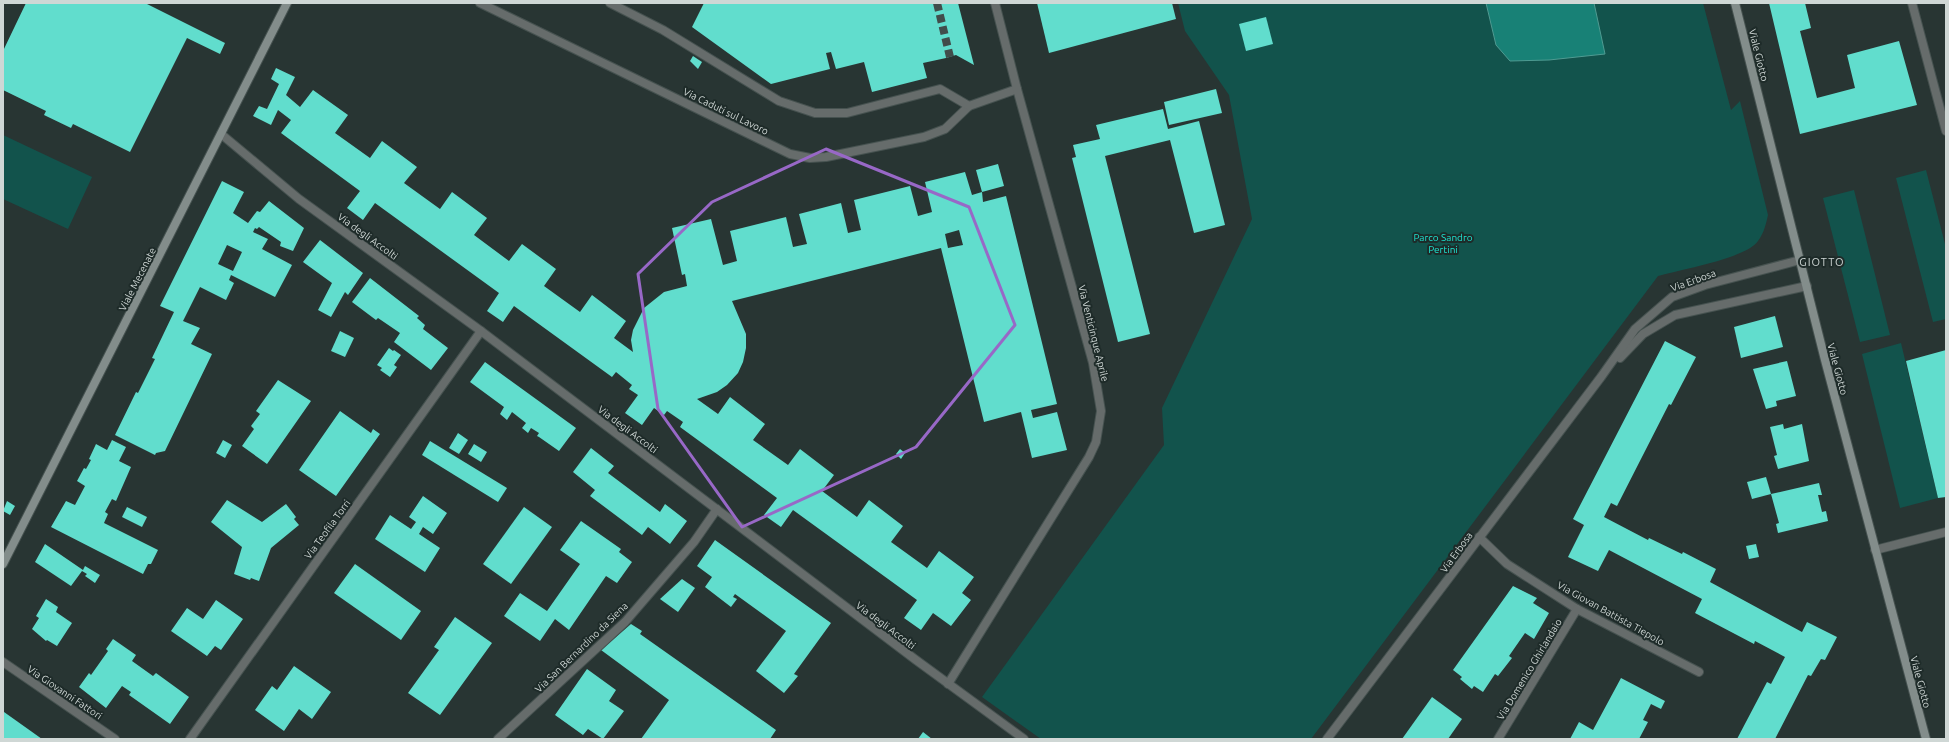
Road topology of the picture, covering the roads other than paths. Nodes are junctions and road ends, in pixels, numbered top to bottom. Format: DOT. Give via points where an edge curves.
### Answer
graph roads {
  1 [pos="287,3"];
  2 [pos="480,3"];
  3 [pos="610,3"];
  4 [pos="995,3"];
  5 [pos="1735,3"];
  6 [pos="1912,3"];
  7 [pos="1017,89"];
  8 [pos="969,106"];
  9 [pos="1945,127"];
  10 [pos="221,134"];
  11 [pos="1800,260"];
  12 [pos="1807,286"];
  13 [pos="481,331"];
  14 [pos="1601,377"];
  15 [pos="717,509"];
  16 [pos="1946,532"];
  17 [pos="1479,537"];
  18 [pos="1876,550"];
  19 [pos="3,564"];
  20 [pos="1577,608"];
  21 [pos="3,662"];
  22 [pos="1699,672"];
  23 [pos="948,684"];
  24 [pos="115,739"];
  25 [pos="190,739"];
  26 [pos="498,739"];
  27 [pos="1024,739"];
  28 [pos="1326,739"];
  29 [pos="1498,739"];
  30 [pos="1926,739"];
  1 -- 10 [label="street, Viale Mecenate"];
  2 -- 8 [label="street, Via Caduti sul Lavoro" via="790,154 810,158 826,157 924,136 945,129"];
  3 -- 8 [label="street" via="663,30 779,101 815,114 847,113 940,89"];
  4 -- 7 [label="street, Via Venticinque Aprile"];
  5 -- 11 [label="street, Viale Giotto"];
  6 -- 9 [label="street"];
  7 -- 8 [label="street, Via Caduti sul Lavoro"];
  7 -- 23 [label="street, Via Venticinque Aprile" via="1093,363 1101,411 1096,442 1089,457"];
  10 -- 13 [label="street, Via degli Accolti" via="299,199"];
  10 -- 19 [label="street, Viale Mecenate"];
  11 -- 12 [label="street, Viale Giotto"];
  11 -- 14 [label="street, Via Erbosa" via="1705,285 1672,297 1635,329"];
  12 -- 14 [label="street, Via Erbosa" via="1675,315 1643,334"];
  12 -- 18 [label="street, Viale Giotto"];
  13 -- 15 [label="street, Via degli Accolti"];
  13 -- 25 [label="street, Via Teofila Torri"];
  14 -- 17 [label="street, Via Erbosa"];
  15 -- 23 [label="street, Via degli Accolti"];
  15 -- 26 [label="street, Via San Bernardino da Siena" via="694,542 624,622"];
  16 -- 18 [label="street"];
  17 -- 20 [label="street, Via Giovan Battista Tiepolo" via="1507,564"];
  17 -- 28 [label="street, Via Erbosa"];
  18 -- 30 [label="street, Viale Giotto"];
  20 -- 22 [label="street, Via Giovan Battista Tiepolo"];
  20 -- 29 [label="street, Via Domenico Ghirlandaio"];
  21 -- 24 [label="street, Via Giovanni Fattori"];
  23 -- 27 [label="street, Via degli Accolti"];
}
